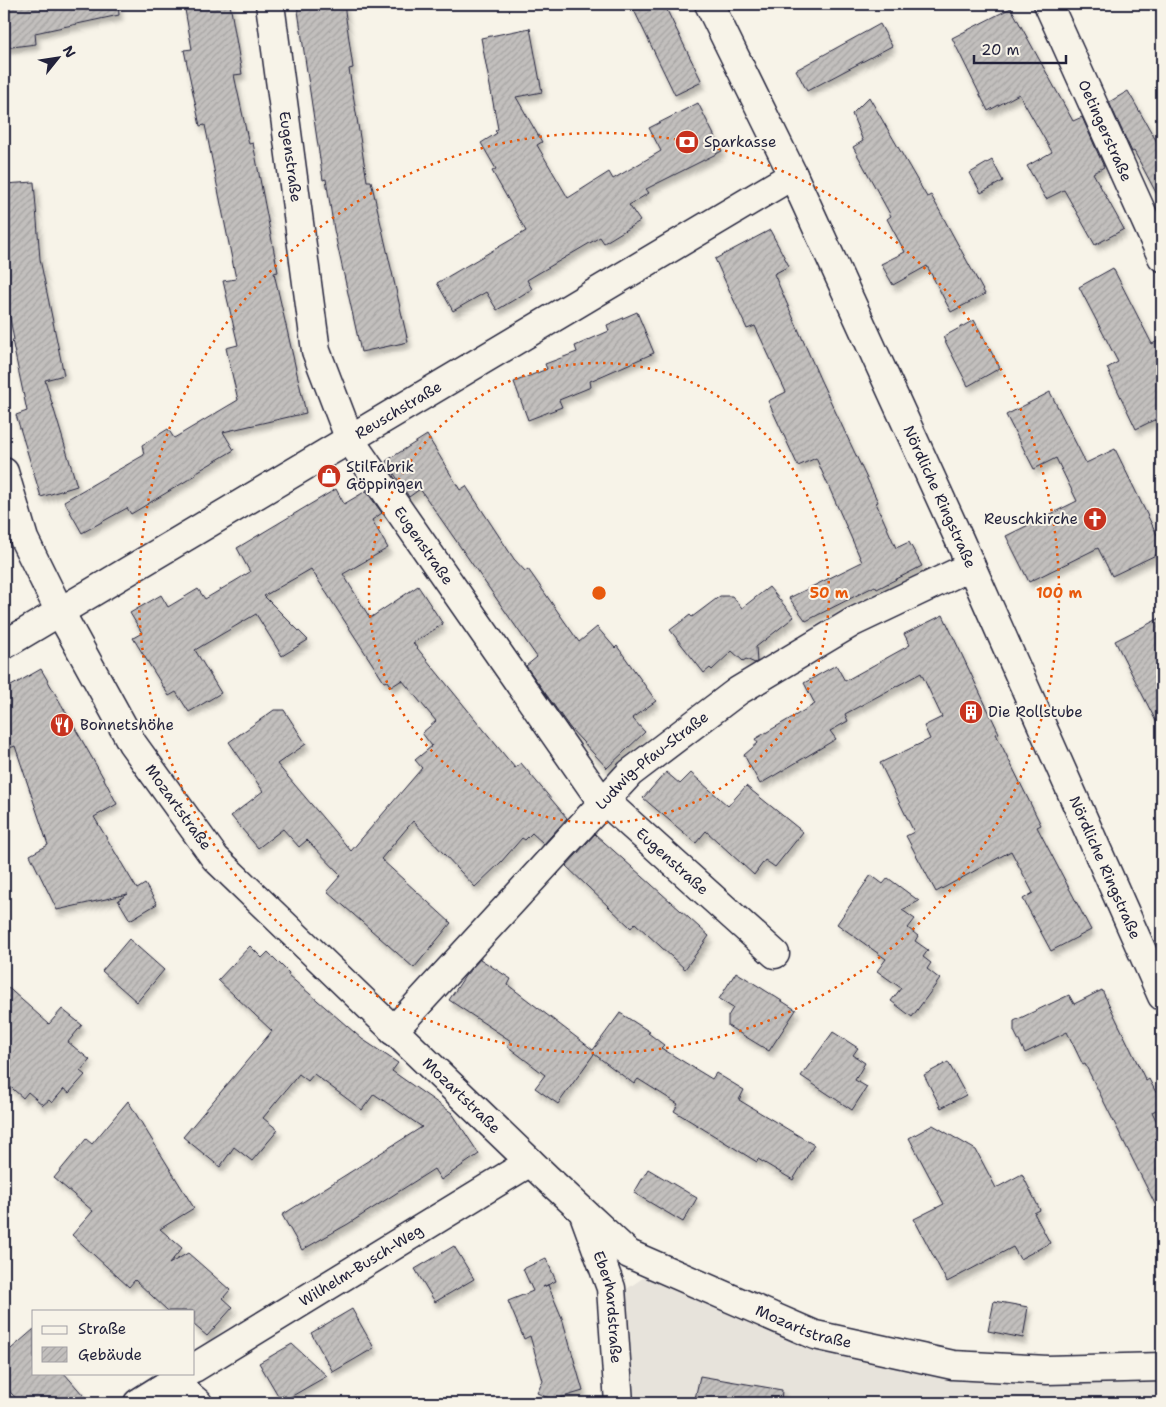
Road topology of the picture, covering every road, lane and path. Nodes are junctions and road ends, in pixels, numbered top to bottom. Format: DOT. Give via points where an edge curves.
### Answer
graph roads {
  1 [pos="270,4"];
  2 [pos="708,4"];
  3 [pos="1048,4"];
  4 [pos="792,175"];
  5 [pos="1162,258"];
  6 [pos="350,440"];
  7 [pos="4,472"];
  8 [pos="971,566"];
  9 [pos="60,612"];
  10 [pos="4,645"];
  11 [pos="604,800"];
  12 [pos="775,954"];
  13 [pos="1162,996"];
  14 [pos="393,1031"];
  15 [pos="530,1162"];
  16 [pos="584,1214"];
  17 [pos="195,1367"];
  18 [pos="1162,1367"];
  19 [pos="184,1374"];
  20 [pos="138,1403"];
  21 [pos="198,1403"];
  22 [pos="619,1403"];
  1 -- 6 [label="street, Eugenstraße" via="316,351"];
  2 -- 4 [label="street, Nördliche Ringstraße"];
  3 -- 5 [label="street, Oetingerstraße"];
  4 -- 6 [label="street, Reuschstraße"];
  4 -- 8 [label="street, Nördliche Ringstraße"];
  6 -- 9 [label="street, Reuschstraße"];
  6 -- 11 [label="street, Eugenstraße" via="595,792"];
  7 -- 9 [label="street, Mozartstraße" via="24,540"];
  8 -- 11 [label="street, Ludwig-Pfau-Straße" via="853,622 738,691 630,773"];
  8 -- 13 [label="street, Nördliche Ringstraße"];
  9 -- 10 [label="street, Reuschstraße"];
  9 -- 14 [label="street, Mozartstraße" via="132,742 215,858"];
  11 -- 12 [label="street, Eugenstraße"];
  11 -- 14 [label="street, Ludwig-Pfau-Straße"];
  14 -- 15 [label="street, Mozartstraße"];
  15 -- 16 [label="street, Mozartstraße"];
  15 -- 17 [label="street, Wilhelm-Busch-Weg"];
  16 -- 18 [label="street, Mozartstraße" via="629,1254 815,1336 953,1365 1047,1370"];
  16 -- 22 [label="street, Eberhardstraße" via="611,1288"];
  19 -- 20 [label="street, Wilhelm-Busch-Weg"];
  19 -- 21 [label="street"];
}
